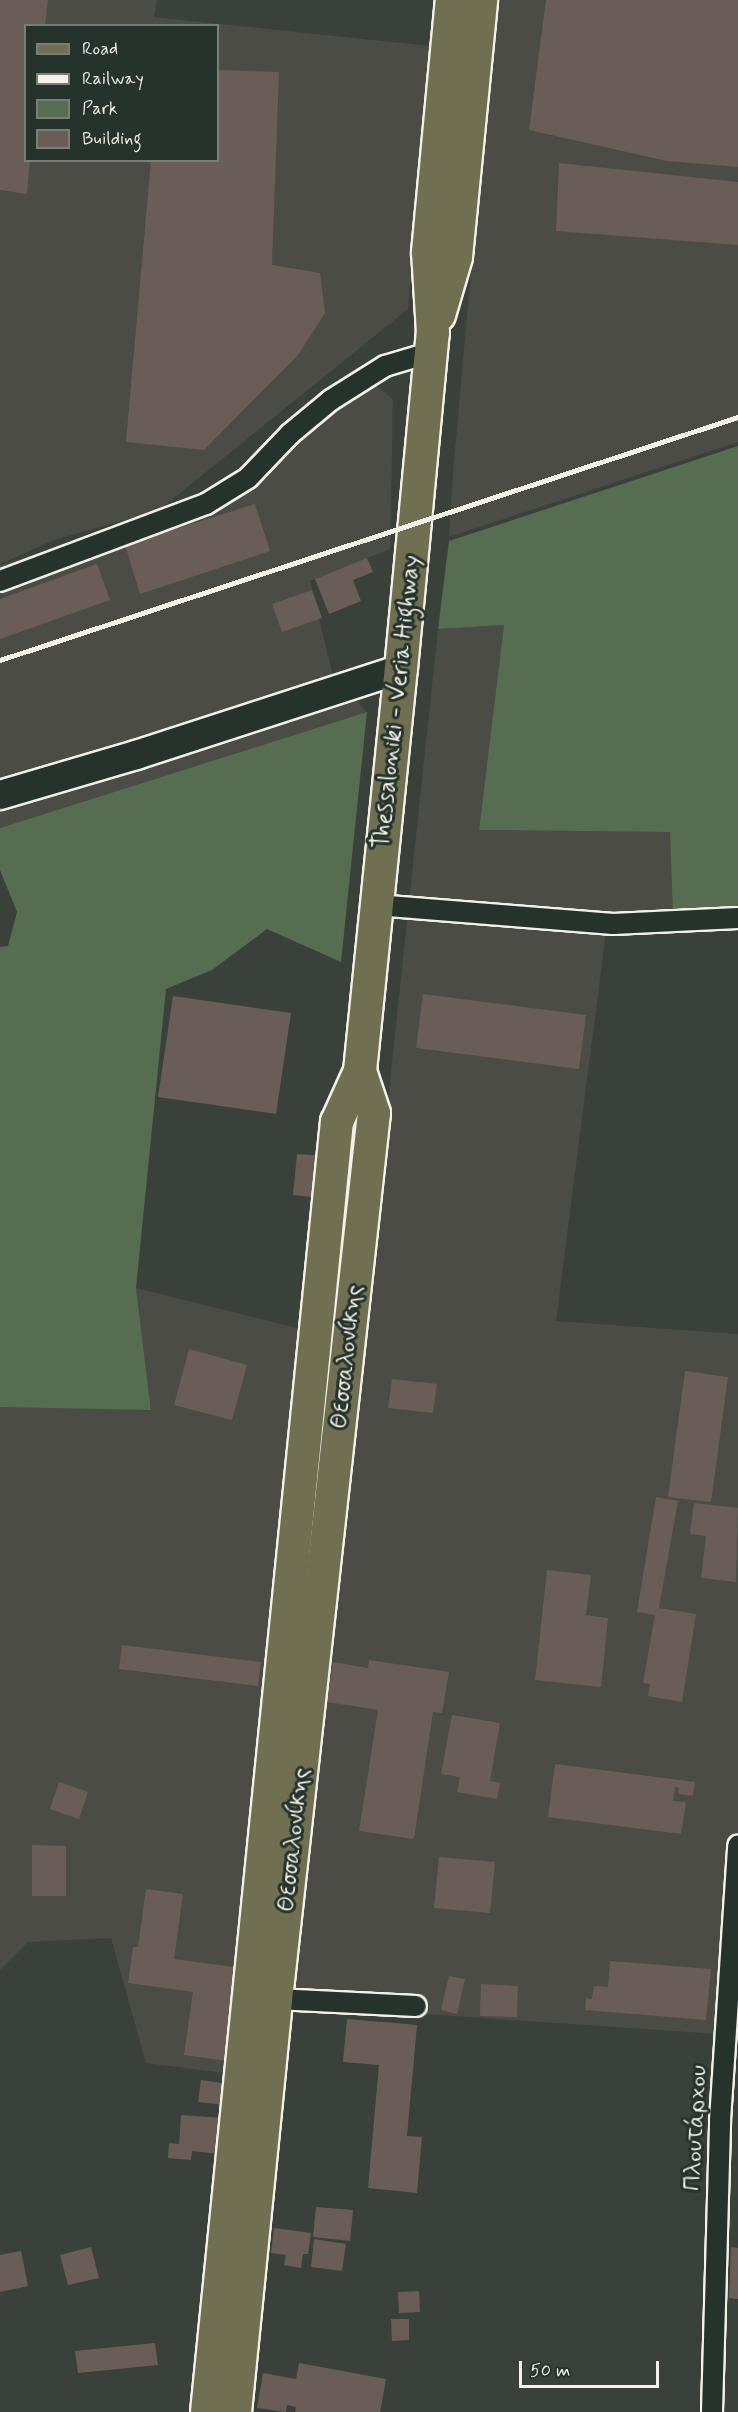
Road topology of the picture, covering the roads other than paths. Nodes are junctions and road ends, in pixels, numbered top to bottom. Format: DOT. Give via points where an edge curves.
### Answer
graph roads {
  1 [pos="452,0"];
  2 [pos="481,0"];
  3 [pos="433,343"];
  4 [pos="0,581"];
  5 [pos="401,669"];
  6 [pos="0,795"];
  7 [pos="376,906"];
  8 [pos="738,918"];
  9 [pos="360,1071"];
  10 [pos="357,1269"];
  11 [pos="321,1271"];
  12 [pos="738,1846"];
  13 [pos="276,2000"];
  14 [pos="417,2006"];
  15 [pos="207,2412"];
  16 [pos="235,2412"];
  17 [pos="712,2412"];
  1 -- 3 [label="main road, Thessaloniki - Veria Highway" via="428,252"];
  2 -- 3 [label="main road, Thessaloniki - Veria Highway" via="456,257"];
  3 -- 4 [label="street" via="385,366 330,400 248,478 206,504"];
  3 -- 5 [label="main road, Thessaloniki - Veria Highway"];
  5 -- 6 [label="street"];
  5 -- 7 [label="main road, Thessaloniki - Veria Highway"];
  7 -- 8 [label="street" via="613,924"];
  7 -- 9 [label="main road, Thessaloniki - Veria Highway"];
  9 -- 10 [label="main road, Thessaloniki - Veria Highway" via="374,1113"];
  9 -- 11 [label="main road, Thessaloniki - Veria Highway" via="337,1122"];
  10 -- 13 [label="main road, Θεσσαλονίκης"];
  11 -- 15 [label="main road, Θεσσαλονίκης"];
  12 -- 17 [label="street, Πλουτάρχου" via="720,2120"];
  13 -- 14 [label="street"];
  13 -- 16 [label="main road, Θεσσαλονίκης"];
}
